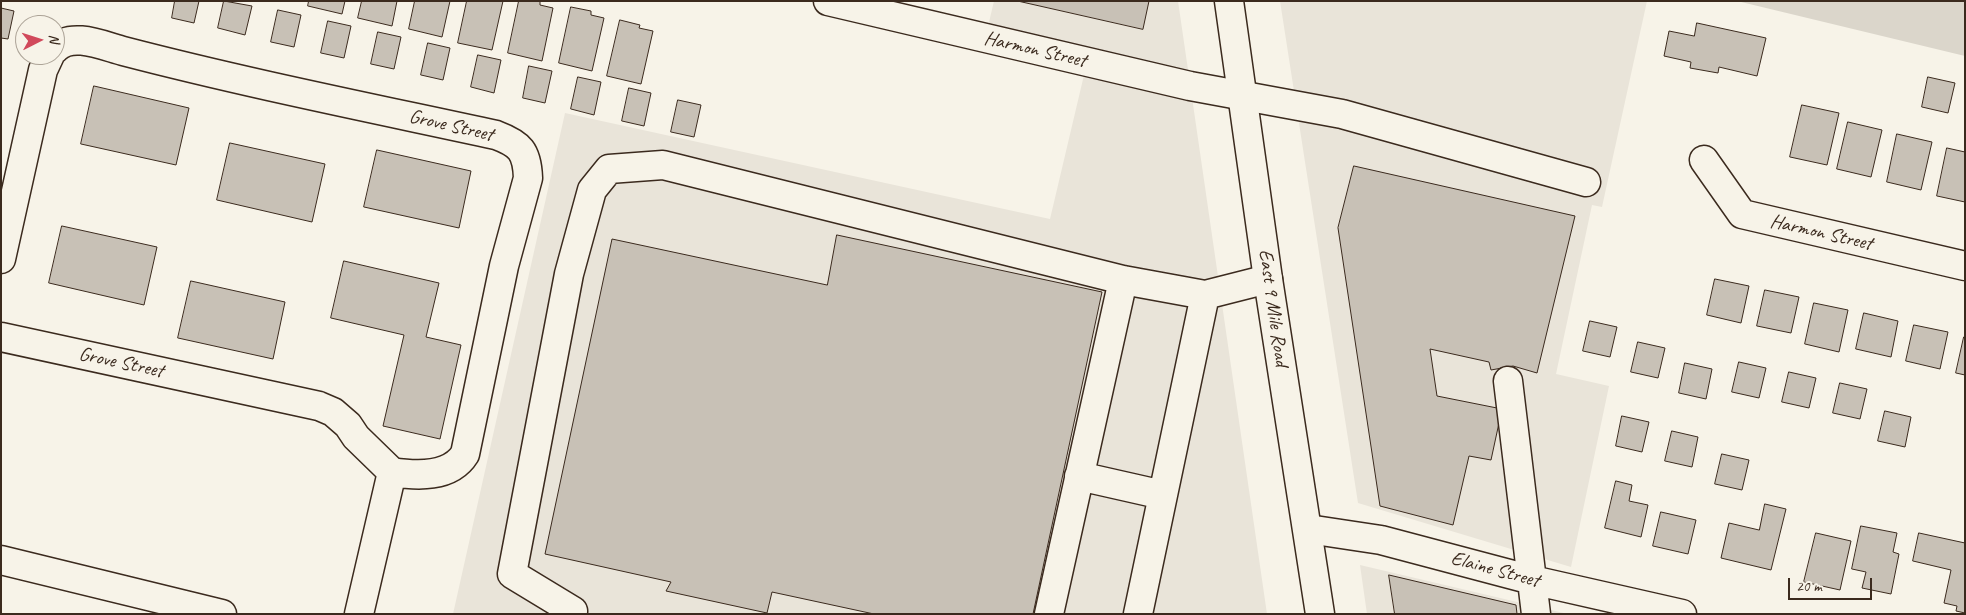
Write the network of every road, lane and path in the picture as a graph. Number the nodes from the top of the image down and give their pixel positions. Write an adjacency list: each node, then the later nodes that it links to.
1 (828, 1): 5 (street, Harmon Street)
2 (1229, 1): 5 (street, East 9 Mile Road)
3 (65, 43): 15 (street, Grove Street)
4 (45, 65): 8 (street)
5 (1243, 96): 7 (street, Harmon Street); 11 (street, East 9 Mile Road)
6 (1704, 160): 9 (street, Harmon Street)
7 (1586, 182)
8 (1, 259)
9 (1965, 266)
10 (1123, 280): 12 (street); 16 (street); 21 (street)
11 (1268, 280): 12 (street); 18 (street, East 9 Mile Road)
12 (1205, 295): 17 (street)
13 (1, 337): 15 (street, Grove Street)
14 (1508, 381): 20 (street)
15 (392, 472): 23 (street)
16 (1079, 476): 17 (street); 24 (street)
17 (1163, 495): 25 (street)
18 (1308, 529): 20 (street, Elaine Street); 26 (street, East 9 Mile Road)
19 (1, 560): 22 (street)
20 (1532, 580): 27 (street); 28 (street, Elaine Street)
21 (577, 613)
22 (222, 614)
23 (359, 614)
24 (1049, 614)
25 (1138, 614)
26 (1320, 614)
27 (1536, 614)
28 (1682, 614)

